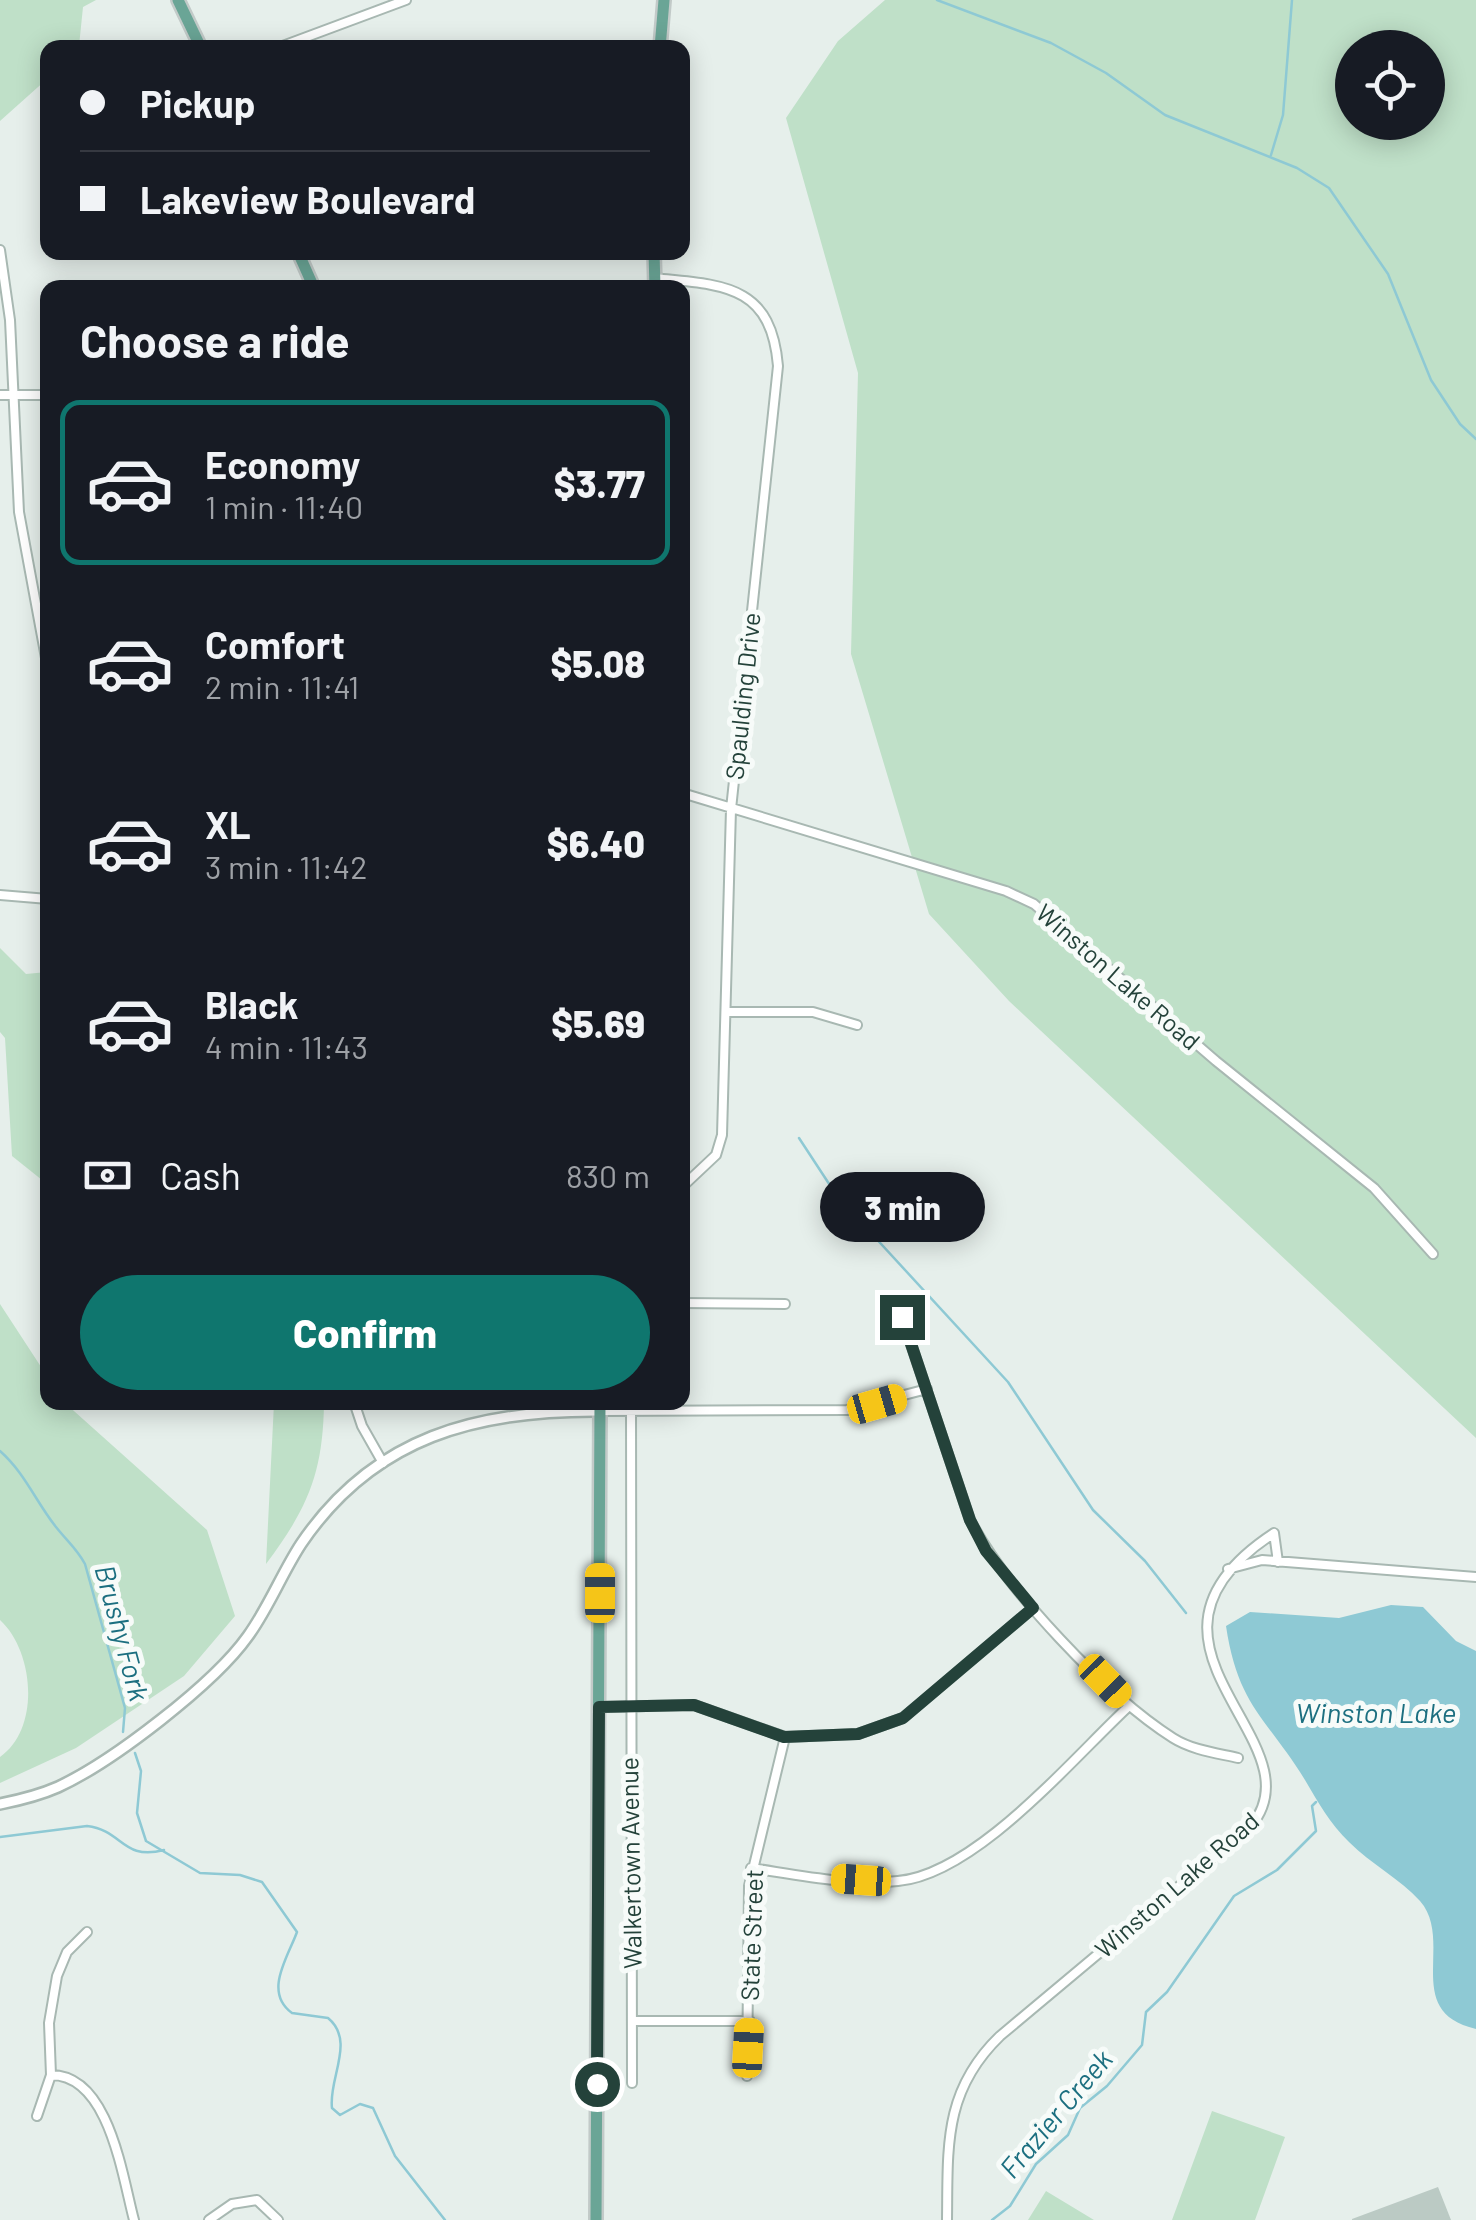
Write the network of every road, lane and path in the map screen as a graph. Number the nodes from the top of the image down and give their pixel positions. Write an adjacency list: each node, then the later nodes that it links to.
1 (178, 0): 6 (main road)
2 (365, 0): 5 (street)
3 (406, 0): 5 (street)
4 (664, 0): 8 (main road)
5 (371, 14): 7 (street)
6 (196, 40)
7 (299, 40)
8 (661, 40)
9 (0, 250): 12 (street)
10 (690, 284): 16 (street, Spaulding Drive)
11 (0, 394): 12 (street)
12 (13, 394): 13 (street); 14 (street)
13 (40, 395)
14 (40, 623)
15 (690, 796): 16 (street, Winston Lake Road)
16 (730, 809): 19 (street, Spaulding Drive); 22 (street, Winston Lake Road)
17 (0, 895): 18 (street)
18 (40, 898)
19 (726, 1012): 20 (street); 21 (street, Spaulding Drive)
20 (856, 1024)
21 (690, 1179)
22 (1433, 1254)
23 (690, 1303): 24 (street)
24 (785, 1304)
25 (902, 1317): 26 (street)
26 (927, 1390): 27 (street); 36 (street)
27 (690, 1408)
28 (357, 1410): 32 (street)
29 (557, 1410): 32 (street)
30 (600, 1410): 38 (main road)
31 (632, 1410): 39 (street, Walkertown Avenue)
32 (383, 1463): 42 (street)
33 (1278, 1562): 34 (street); 34 (street, Winston Lake Road); 35 (street)
34 (1228, 1570): 55 (street, Winston Lake Road)
35 (1476, 1577)
36 (1033, 1608): 37 (street); 40 (street)
37 (1128, 1706): 41 (street); 43 (street)
38 (599, 1707): 39 (street); 54 (main road)
39 (630, 1708): 40 (street); 46 (street, Walkertown Avenue)
40 (784, 1737): 43 (street, State Street)
41 (1238, 1758)
42 (0, 1804)
43 (751, 1868): 45 (street, State Street)
44 (87, 1932): 47 (street)
45 (750, 2021): 46 (street); 48 (street, State Street)
46 (632, 2022): 49 (street, Walkertown Avenue)
47 (51, 2076): 50 (street); 51 (street)
48 (747, 2076)
49 (632, 2083)
50 (37, 2116)
51 (134, 2220)
52 (209, 2220): 53 (street)
53 (278, 2220)
54 (596, 2220)
55 (947, 2220)

